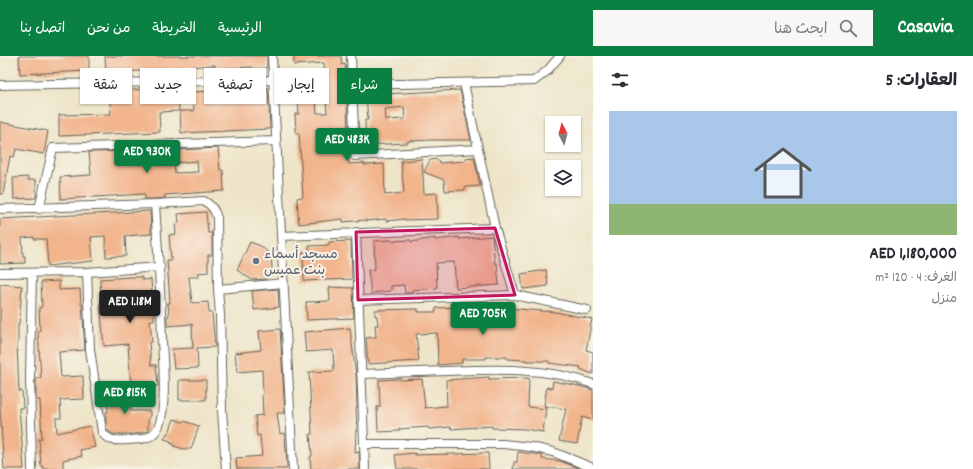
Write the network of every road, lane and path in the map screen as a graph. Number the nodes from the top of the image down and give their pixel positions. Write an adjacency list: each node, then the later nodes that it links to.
1 (272, 56): 5 (street)
2 (351, 56): 4 (street)
3 (560, 56): 6 (street)
4 (352, 68)
5 (273, 80): 8 (street); 10 (street)
6 (464, 83): 7 (street); 11 (street)
7 (392, 84)
8 (0, 85)
9 (354, 104): 11 (street)
10 (276, 141): 14 (street); 17 (street)
11 (478, 149): 15 (street)
12 (155, 204): 14 (street); 18 (street); 23 (street)
13 (0, 209): 14 (street)
14 (39, 209)
15 (495, 228): 16 (street); 24 (street)
16 (356, 232): 17 (street); 25 (street)
17 (281, 236): 22 (street)
18 (160, 267): 19 (street); 19 (street)
19 (87, 272): 21 (street)
20 (0, 273): 21 (street)
21 (32, 273): 31 (street)
22 (284, 283): 23 (street); 33 (street)
23 (218, 289): 32 (street)
24 (515, 295): 25 (street); 26 (street)
25 (358, 300): 27 (street)
26 (587, 310)
27 (361, 374): 28 (street); 29 (street)
28 (593, 384)
29 (364, 444): 30 (street); 34 (street)
30 (593, 468)
31 (32, 469)
32 (226, 469)
33 (293, 469)
34 (365, 469)

